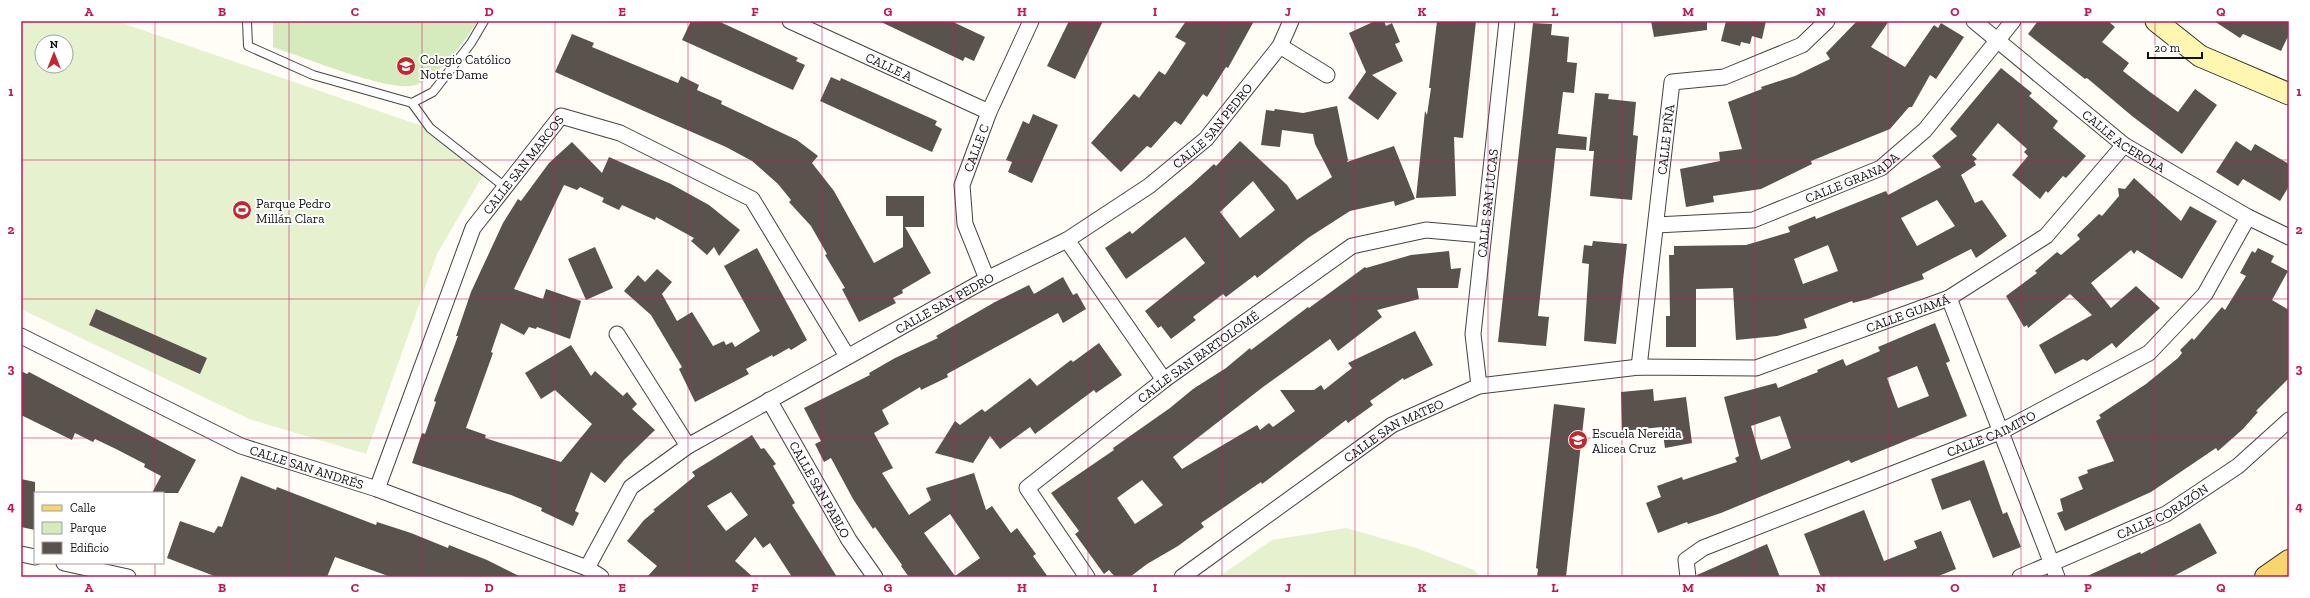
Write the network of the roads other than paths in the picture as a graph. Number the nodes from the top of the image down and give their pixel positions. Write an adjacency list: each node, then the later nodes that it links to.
1 (247, 21): 15 (lane)
2 (484, 21): 15 (lane)
3 (790, 21): 16 (street, CALLE A)
4 (1031, 21): 16 (street, CALLE C)
5 (1291, 21): 12 (street, CALLE SAN PEDRO)
6 (1507, 21): 21 (street, CALLE SAN LUCAS)
7 (1827, 21): 20 (street, CALLE PIÑA)
8 (1974, 21): 11 (street, CALLE ACEROLA)
9 (2013, 21): 11 (street, CALLE GRANADA)
10 (2156, 21): 14 (street)
11 (1998, 40): 17 (street, CALLE ACEROLA); 20 (street, CALLE GRANADA)
12 (1280, 46): 13 (street); 23 (street, CALLE SAN PEDRO)
13 (1327, 75)
14 (2289, 94)
15 (412, 103): 18 (lane)
16 (989, 112): 24 (street, CALLE C)
17 (2124, 145): 19 (street, CALLE ACEROLA); 25 (street, CALLE GUAMÁ)
18 (505, 187): 28 (street, CALLE SAN MARCOS); 36 (street, CALLE SAN MARCOS)
19 (2248, 217): 22 (street, CALLE ACEROLA); 34 (street, CALLE CAIMITO)
20 (1656, 225): 29 (street, CALLE PIÑA)
21 (1483, 235): 30 (street, CALLE SAN BARTOLOMÉ); 31 (street, CALLE SAN LUCAS)
22 (2289, 237)
23 (1067, 240): 24 (street, CALLE SAN PEDRO); 30 (street)
24 (988, 279): 28 (street, CALLE SAN PEDRO)
25 (1949, 298): 29 (street, CALLE GUAMÁ); 34 (street)
26 (617, 334): 35 (street)
27 (21, 336): 36 (street, CALLE SAN ANDRÉS)
28 (847, 356): 32 (street, CALLE SAN PEDRO)
29 (1639, 367): 31 (street, CALLE SAN MATEO)
30 (1164, 380): 46 (street, CALLE SAN BARTOLOMÉ)
31 (1479, 386): 47 (street, CALLE SAN MATEO)
32 (769, 400): 35 (street, CALLE SAN PEDRO); 45 (street, CALLE SAN PABLO)
33 (2289, 420): 42 (street, CALLE CORAZÓN)
34 (2002, 431): 42 (street); 48 (street, CALLE CAIMITO)
35 (688, 446): 41 (street, CALLE SAN PEDRO)
36 (377, 489): 41 (street, CALLE SAN ANDRÉS)
37 (21, 554): 38 (street)
38 (34, 557)
39 (2289, 561): 50 (main road)
40 (69, 564): 43 (street)
41 (587, 568): 44 (street, CALLE SAN ANDRÉS)
42 (2054, 571): 49 (street, CALLE CORAZÓN)
43 (128, 577)
44 (601, 577)
45 (875, 577)
46 (1087, 577)
47 (1182, 577)
48 (1688, 577)
49 (2020, 577)
50 (2266, 577)

